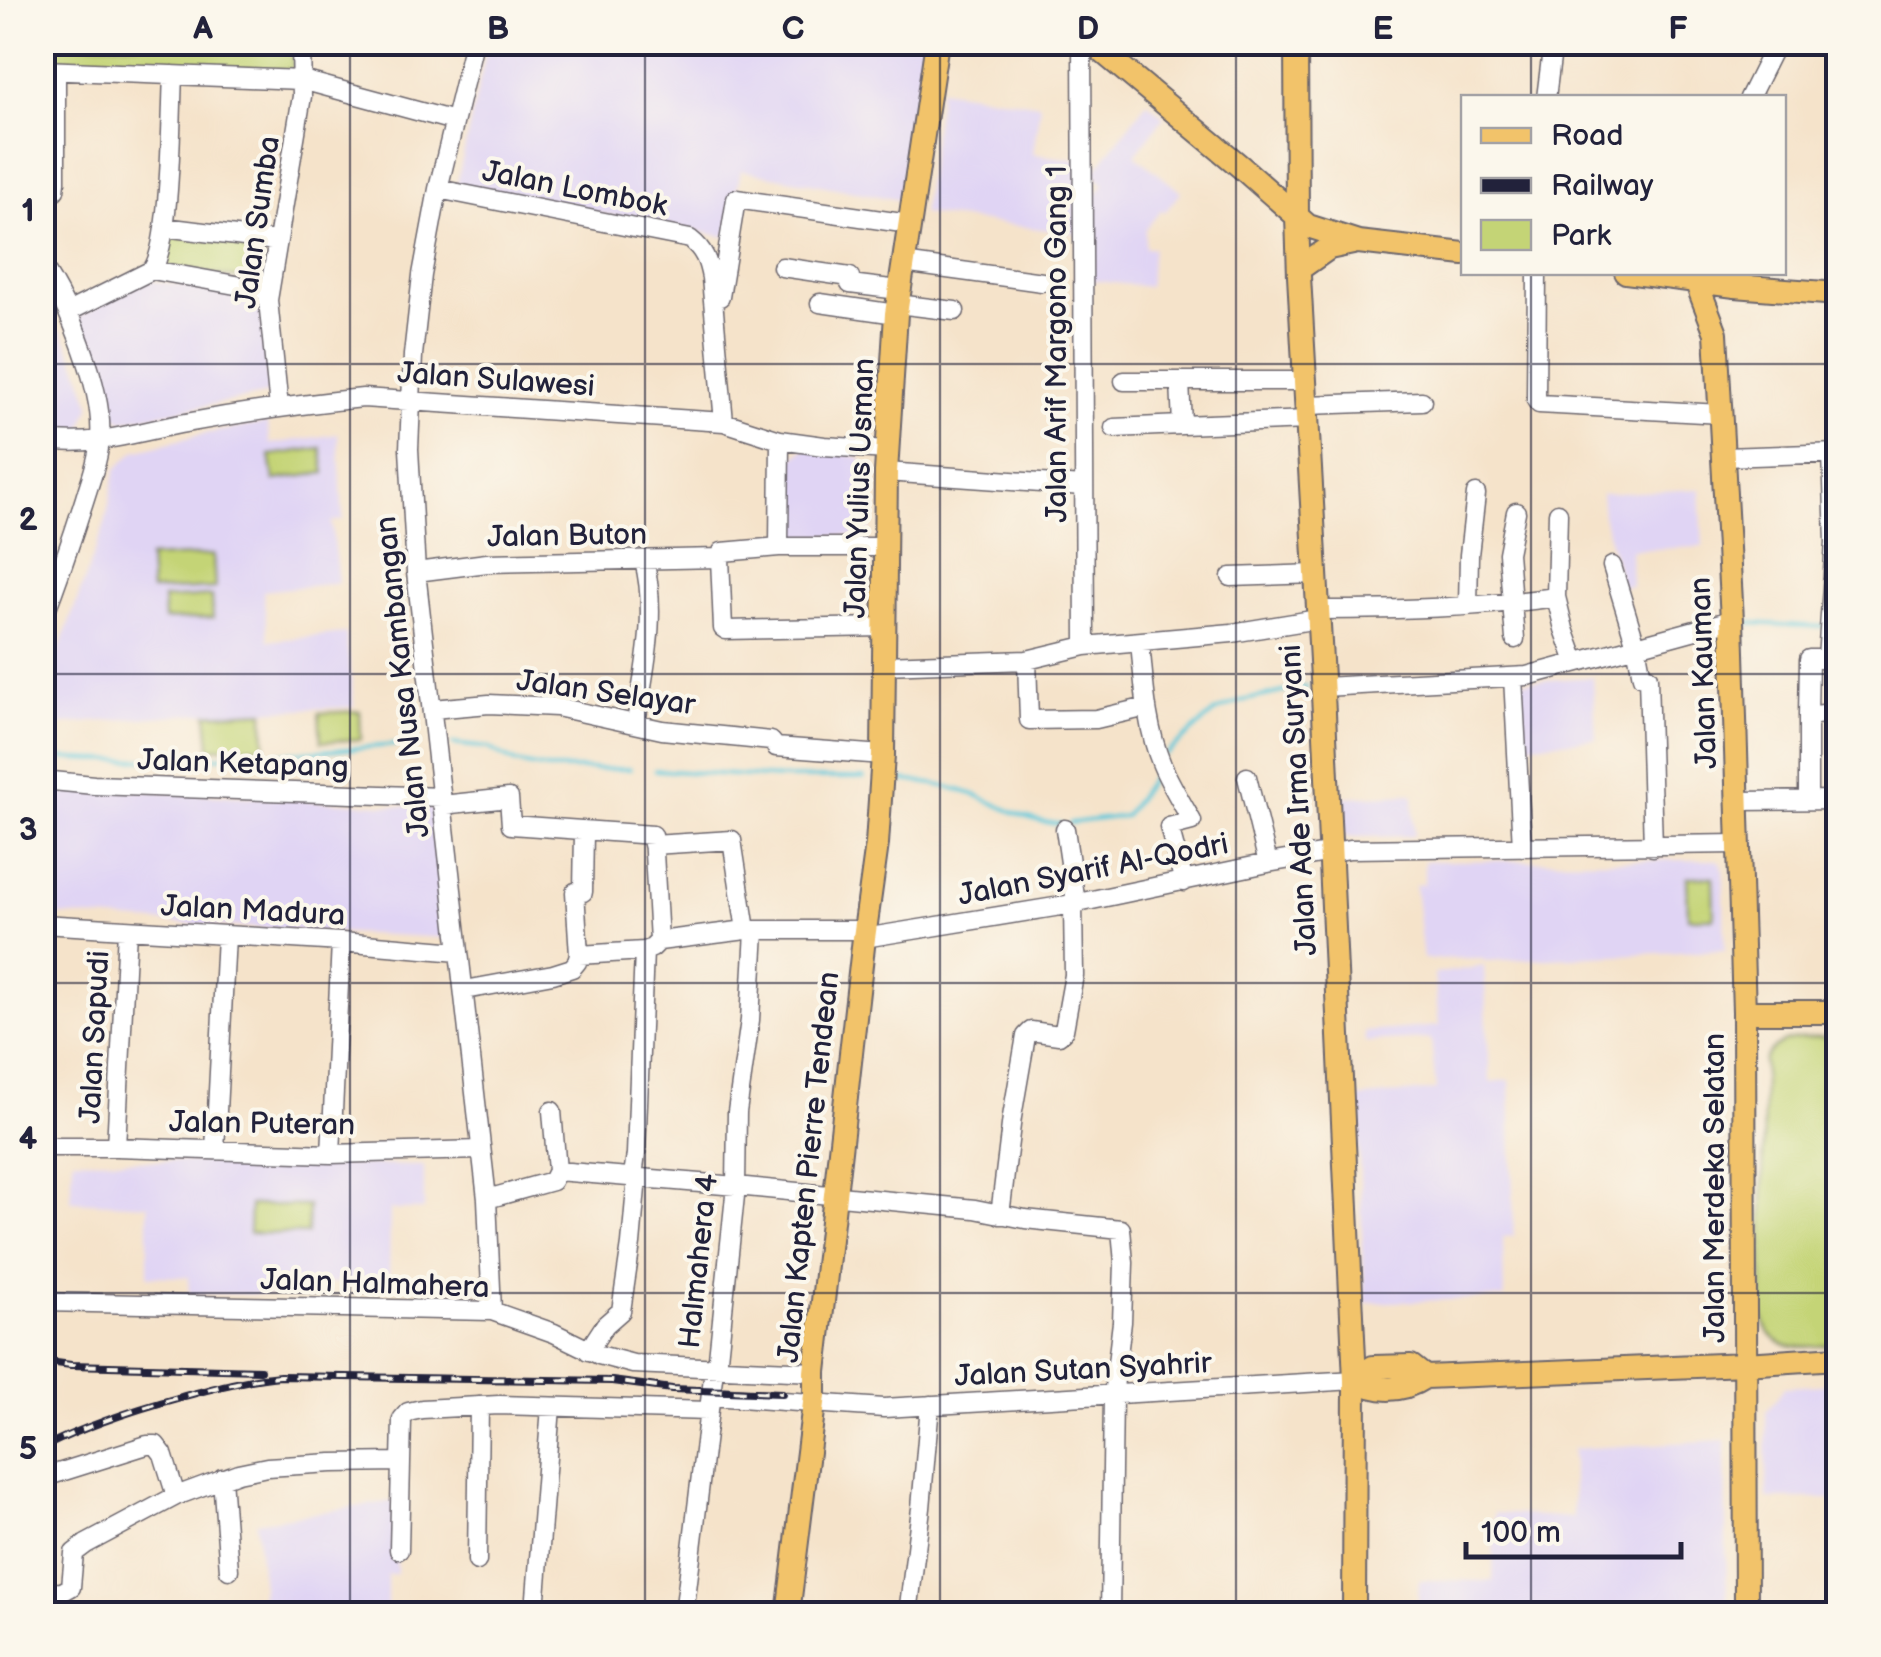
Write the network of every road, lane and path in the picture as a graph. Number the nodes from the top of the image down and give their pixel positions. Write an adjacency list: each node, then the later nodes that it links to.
1 (300, 42): 11 (street, Jalan Sumba)
2 (474, 42): 14 (street, Jalan Nusa Kambangan)
3 (937, 42): 18 (main road, Jalan Yulius Usman)
4 (1082, 42): 57 (street, Jalan Arif Margono Gang 1)
5 (1553, 42): 12 (street)
6 (1776, 42): 13 (street)
7 (1293, 43): 17 (main road, Jalan Ade Irma Suryani)
8 (1106, 48): 17 (main road)
9 (50, 71): 10 (street); 16 (street)
10 (173, 75): 11 (street); 19 (street)
11 (302, 80): 14 (street); 20 (street, Jalan Sumba)
12 (1546, 95)
13 (1750, 95)
14 (454, 121): 15 (street, Jalan Nusa Kambangan)
15 (438, 190): 23 (street, Jalan Lombok); 43 (street, Jalan Nusa Kambangan)
16 (42, 202)
17 (1296, 217): 21 (main road); 27 (main road, Jalan Ade Irma Suryani)
18 (909, 224): 23 (street); 24 (main road, Jalan Yulius Usman)
19 (164, 226): 20 (street); 28 (street)
20 (276, 241): 34 (street, Jalan Sumba)
21 (1358, 242): 22 (main road); 27 (main road)
22 (1461, 254)
23 (716, 261): 48 (street)
24 (903, 262): 32 (street); 36 (main road, Jalan Yulius Usman)
25 (42, 266): 39 (street)
26 (782, 267): 36 (street)
27 (1299, 269): 45 (main road, Jalan Ade Irma Suryani)
28 (152, 270): 34 (street); 39 (street)
29 (1536, 275): 47 (street)
30 (1669, 275): 31 (main road)
31 (1697, 277): 33 (main road); 40 (main road, Jalan Kauman)
32 (1042, 282)
33 (1735, 286): 35 (main road); 40 (main road, Jalan Kauman)
34 (269, 291): 46 (street, Jalan Sumba)
35 (1838, 294)
36 (897, 302): 37 (street); 38 (street); 56 (main road, Jalan Yulius Usman)
37 (820, 303)
38 (955, 311)
39 (68, 312): 52 (street)
40 (1716, 333): 47 (main road, Jalan Kauman)
41 (1124, 380): 42 (street)
42 (1180, 381): 45 (street); 49 (street)
43 (410, 400): 46 (street, Jalan Sulawesi); 48 (street, Jalan Sulawesi); 67 (street, Jalan Nusa Kambangan)
44 (1422, 401): 45 (street)
45 (1307, 402): 49 (street); 68 (main road, Jalan Ade Irma Suryani)
46 (280, 408): 52 (street, Jalan Sulawesi)
47 (1721, 414): 55 (main road, Jalan Kauman)
48 (724, 422): 53 (street, Jalan Sulawesi)
49 (1182, 424): 50 (street)
50 (1114, 428)
51 (42, 439): 52 (street, Jalan Sulawesi)
52 (100, 440): 75 (street)
53 (780, 440): 56 (street, Jalan Sulawesi); 63 (street)
54 (1835, 453): 55 (street); 61 (street)
55 (1722, 457): 74 (main road, Jalan Kauman)
56 (887, 461): 57 (street, Jalan Sulawesi); 62 (main road, Jalan Yulius Usman)
57 (1083, 486): 80 (street, Jalan Arif Margono Gang 1)
58 (1476, 494): 72 (street)
59 (1516, 512): 71 (street)
60 (1558, 514): 70 (street)
61 (1837, 541): 89 (street)
62 (884, 546): 63 (street, Jalan Buton); 76 (main road, Jalan Yulius Usman)
63 (779, 547): 64 (street, Jalan Buton)
64 (720, 558): 65 (street, Jalan Buton); 76 (street)
65 (644, 561): 67 (street, Jalan Buton); 90 (street)
66 (1612, 566): 79 (street)
67 (416, 572): 87 (street, Jalan Nusa Kambangan)
68 (1316, 574): 69 (street); 73 (main road, Jalan Ade Irma Suryani)
69 (1230, 577)
70 (1556, 597): 71 (street); 82 (street)
71 (1512, 603): 72 (street); 77 (street)
72 (1468, 606): 73 (street)
73 (1318, 615): 78 (street); 85 (main road, Jalan Ade Irma Suryani)
74 (1732, 620): 79 (street); 98 (main road, Jalan Kauman)
75 (42, 621)
76 (884, 627): 83 (main road, Jalan Yulius Usman)
77 (1515, 639)
78 (1140, 642): 80 (street); 86 (street)
79 (1636, 645): 82 (street); 103 (street)
80 (1084, 646): 81 (street)
81 (1028, 660): 83 (street); 86 (street)
82 (1576, 662): 84 (street)
83 (884, 665): 91 (main road, Jalan Yulius Usman)
84 (1513, 677): 85 (street); 104 (street)
85 (1322, 688): 105 (main road, Jalan Ade Irma Suryani)
86 (1147, 707): 107 (street)
87 (432, 709): 90 (street, Jalan Selayar); 97 (street, Jalan Nusa Kambangan)
88 (1838, 712): 89 (street)
89 (1808, 716): 95 (street)
90 (636, 723): 91 (street, Jalan Selayar)
91 (883, 756): 112 (main road, Jalan Yulius Usman)
92 (1247, 776): 106 (street)
93 (42, 780): 97 (street, Jalan Ketapang)
94 (1838, 790): 96 (street)
95 (1808, 800): 96 (street); 98 (street)
96 (1838, 800)
97 (442, 801): 100 (street, Jalan Ketapang); 116 (street, Jalan Nusa Kambangan)
98 (1738, 801): 102 (main road, Jalan Kauman)
99 (1065, 829): 108 (street)
100 (584, 832): 101 (street); 117 (street)
101 (652, 844): 111 (street, Halmahera 4); 115 (street)
102 (1740, 844): 103 (street, Jalan Syarif Al-Qodri); 119 (main road, Jalan Kauman)
103 (1653, 846): 104 (street, Jalan Syarif Al-Qodri)
104 (1522, 847): 105 (street, Jalan Syarif Al-Qodri)
105 (1331, 851): 106 (street, Jalan Syarif Al-Qodri); 140 (main road, Jalan Ade Irma Suryani)
106 (1268, 863): 107 (street, Jalan Syarif Al-Qodri)
107 (1184, 882): 108 (street, Jalan Syarif Al-Qodri)
108 (1074, 904): 112 (street, Jalan Syarif Al-Qodri); 132 (street)
109 (42, 924): 110 (street, Jalan Madura)
110 (127, 930): 113 (street, Jalan Madura); 122 (street, Jalan Sapudi)
111 (751, 931): 112 (street, Jalan Syarif Al-Qodri); 115 (street, Jalan Syarif Al-Qodri); 129 (street, Halmahera 4)
112 (865, 934): 130 (main road, Jalan Kapten Pierre Tendean)
113 (226, 936): 114 (street, Jalan Madura); 124 (street)
114 (341, 942): 116 (street, Jalan Madura); 126 (street)
115 (652, 946): 117 (street, Jalan Syarif Al-Qodri); 128 (street)
116 (460, 952): 118 (street, Jalan Nusa Kambangan)
117 (578, 955): 118 (street)
118 (464, 990): 125 (street, Jalan Nusa Kambangan)
119 (1744, 1012): 120 (main road); 137 (main road, Jalan Merdeka Selatan)
120 (1838, 1012)
121 (552, 1111): 127 (street)
122 (116, 1146): 123 (street, Jalan Puteran); 124 (street, Jalan Puteran)
123 (42, 1147)
124 (215, 1150): 126 (street, Jalan Puteran)
125 (481, 1150): 126 (street, Jalan Puteran); 131 (street, Jalan Nusa Kambangan)
126 (331, 1154)
127 (557, 1171): 128 (street); 131 (street)
128 (635, 1176): 129 (street); 135 (street)
129 (736, 1186): 130 (street); 138 (street, Halmahera 4)
130 (836, 1195): 132 (street); 139 (main road, Jalan Kapten Pierre Tendean)
131 (487, 1198): 134 (street, Jalan Nusa Kambangan)
132 (1000, 1215): 141 (street)
133 (42, 1302): 134 (street, Jalan Halmahera)
134 (492, 1310): 135 (street, Jalan Halmahera)
135 (588, 1352): 138 (street, Jalan Halmahera)
136 (1838, 1358): 137 (main road)
137 (1745, 1364): 140 (main road); 161 (main road, Jalan Merdeka Selatan)
138 (714, 1369): 139 (street, Jalan Halmahera); 142 (street, Halmahera 4)
139 (815, 1372): 143 (main road, Jalan Kapten Pierre Tendean)
140 (1355, 1380): 141 (street, Jalan Sutan Syahrir); 160 (main road, Jalan Ade Irma Suryani)
141 (1113, 1396): 145 (street, Jalan Sutan Syahrir); 159 (street)
142 (710, 1404): 143 (street, Jalan Sutan Syahrir); 146 (street, Jalan Sutan Syahrir); 156 (street, Halmahera 4)
143 (814, 1404): 145 (street, Jalan Sutan Syahrir); 157 (main road, Jalan Kapten Pierre Tendean)
144 (479, 1406): 146 (street, Jalan Sutan Syahrir); 147 (street, Jalan Sutan Syahrir); 152 (street)
145 (930, 1406): 158 (street)
146 (551, 1407): 155 (street)
147 (400, 1462): 149 (street); 151 (street)
148 (42, 1478): 150 (street)
149 (222, 1478): 150 (street); 153 (street)
150 (176, 1496): 154 (street)
151 (400, 1550)
152 (477, 1560)
153 (230, 1570)
154 (42, 1593)
155 (536, 1597)
156 (684, 1614)
157 (788, 1614)
158 (908, 1614)
159 (1110, 1614)
160 (1354, 1614)
161 (1746, 1614)

